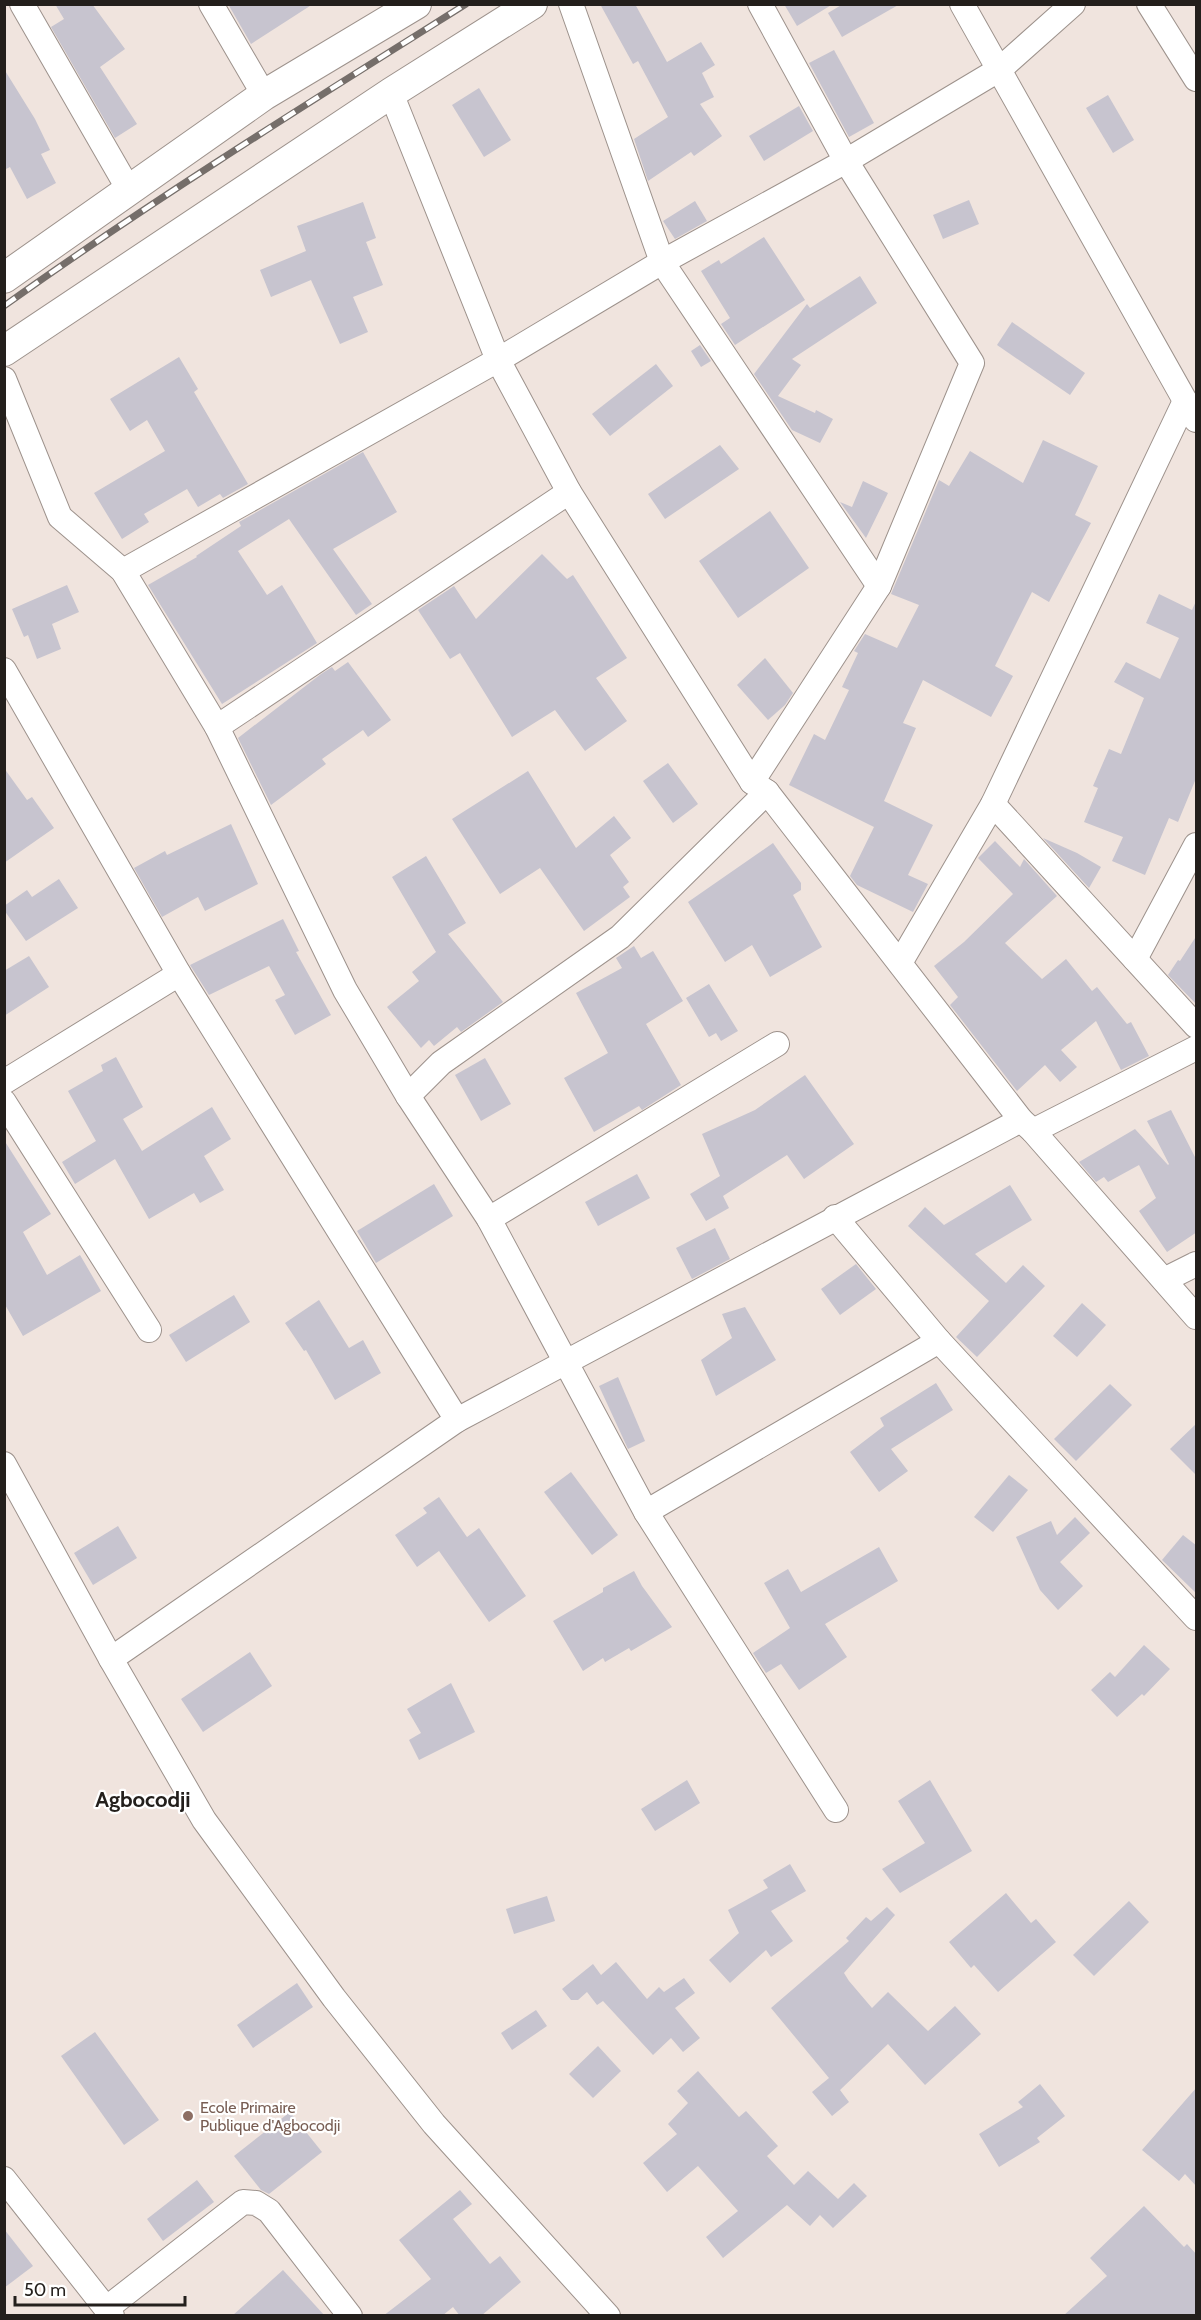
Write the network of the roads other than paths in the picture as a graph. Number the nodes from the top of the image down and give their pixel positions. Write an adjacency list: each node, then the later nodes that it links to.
1 (22, 4): 15 (street)
2 (211, 4): 13 (street)
3 (416, 4): 13 (main road)
4 (532, 4): 12 (main road)
5 (571, 4): 16 (street)
6 (760, 4): 14 (street)
7 (962, 4): 10 (street)
8 (1073, 4): 10 (street)
9 (1149, 4): 11 (street)
10 (1000, 69): 14 (street); 21 (street)
11 (1197, 79)
12 (391, 93): 18 (main road); 19 (street)
13 (264, 95): 15 (main road)
14 (846, 161): 16 (street); 24 (street)
15 (129, 190): 17 (main road)
16 (662, 262): 19 (street); 24 (street)
17 (4, 278)
18 (4, 351)
19 (498, 360): 22 (street); 23 (street)
20 (4, 379): 23 (street)
21 (1191, 411): 28 (street)
22 (569, 492): 26 (street); 27 (street)
23 (123, 571): 26 (street)
24 (879, 586): 27 (street)
25 (4, 670): 32 (street)
26 (217, 727): 37 (street)
27 (760, 787): 31 (street); 37 (street)
28 (993, 804): 30 (street); 31 (street)
29 (1197, 845): 30 (street)
30 (1135, 959): 33 (street)
31 (900, 963): 39 (street)
32 (179, 974): 36 (street); 48 (street)
33 (1197, 1026)
34 (777, 1044): 41 (street)
35 (1197, 1048): 39 (street)
36 (4, 1082)
37 (408, 1096): 41 (street)
38 (4, 1102): 45 (street)
39 (1027, 1125): 40 (street); 43 (street)
40 (835, 1218): 46 (street); 47 (street)
41 (489, 1219): 47 (street)
42 (1197, 1264): 43 (street)
43 (1164, 1280): 44 (street)
44 (1197, 1317)
45 (148, 1330)
46 (939, 1341): 50 (street); 51 (street)
47 (566, 1362): 48 (street); 50 (street)
48 (457, 1420): 52 (street)
49 (4, 1464): 52 (street)
50 (646, 1512): 53 (street)
51 (1197, 1618)
52 (111, 1659): 57 (street)
53 (836, 1810)
54 (4, 2180): 55 (street)
55 (109, 2312): 56 (street)
56 (350, 2316)
57 (608, 2316)

